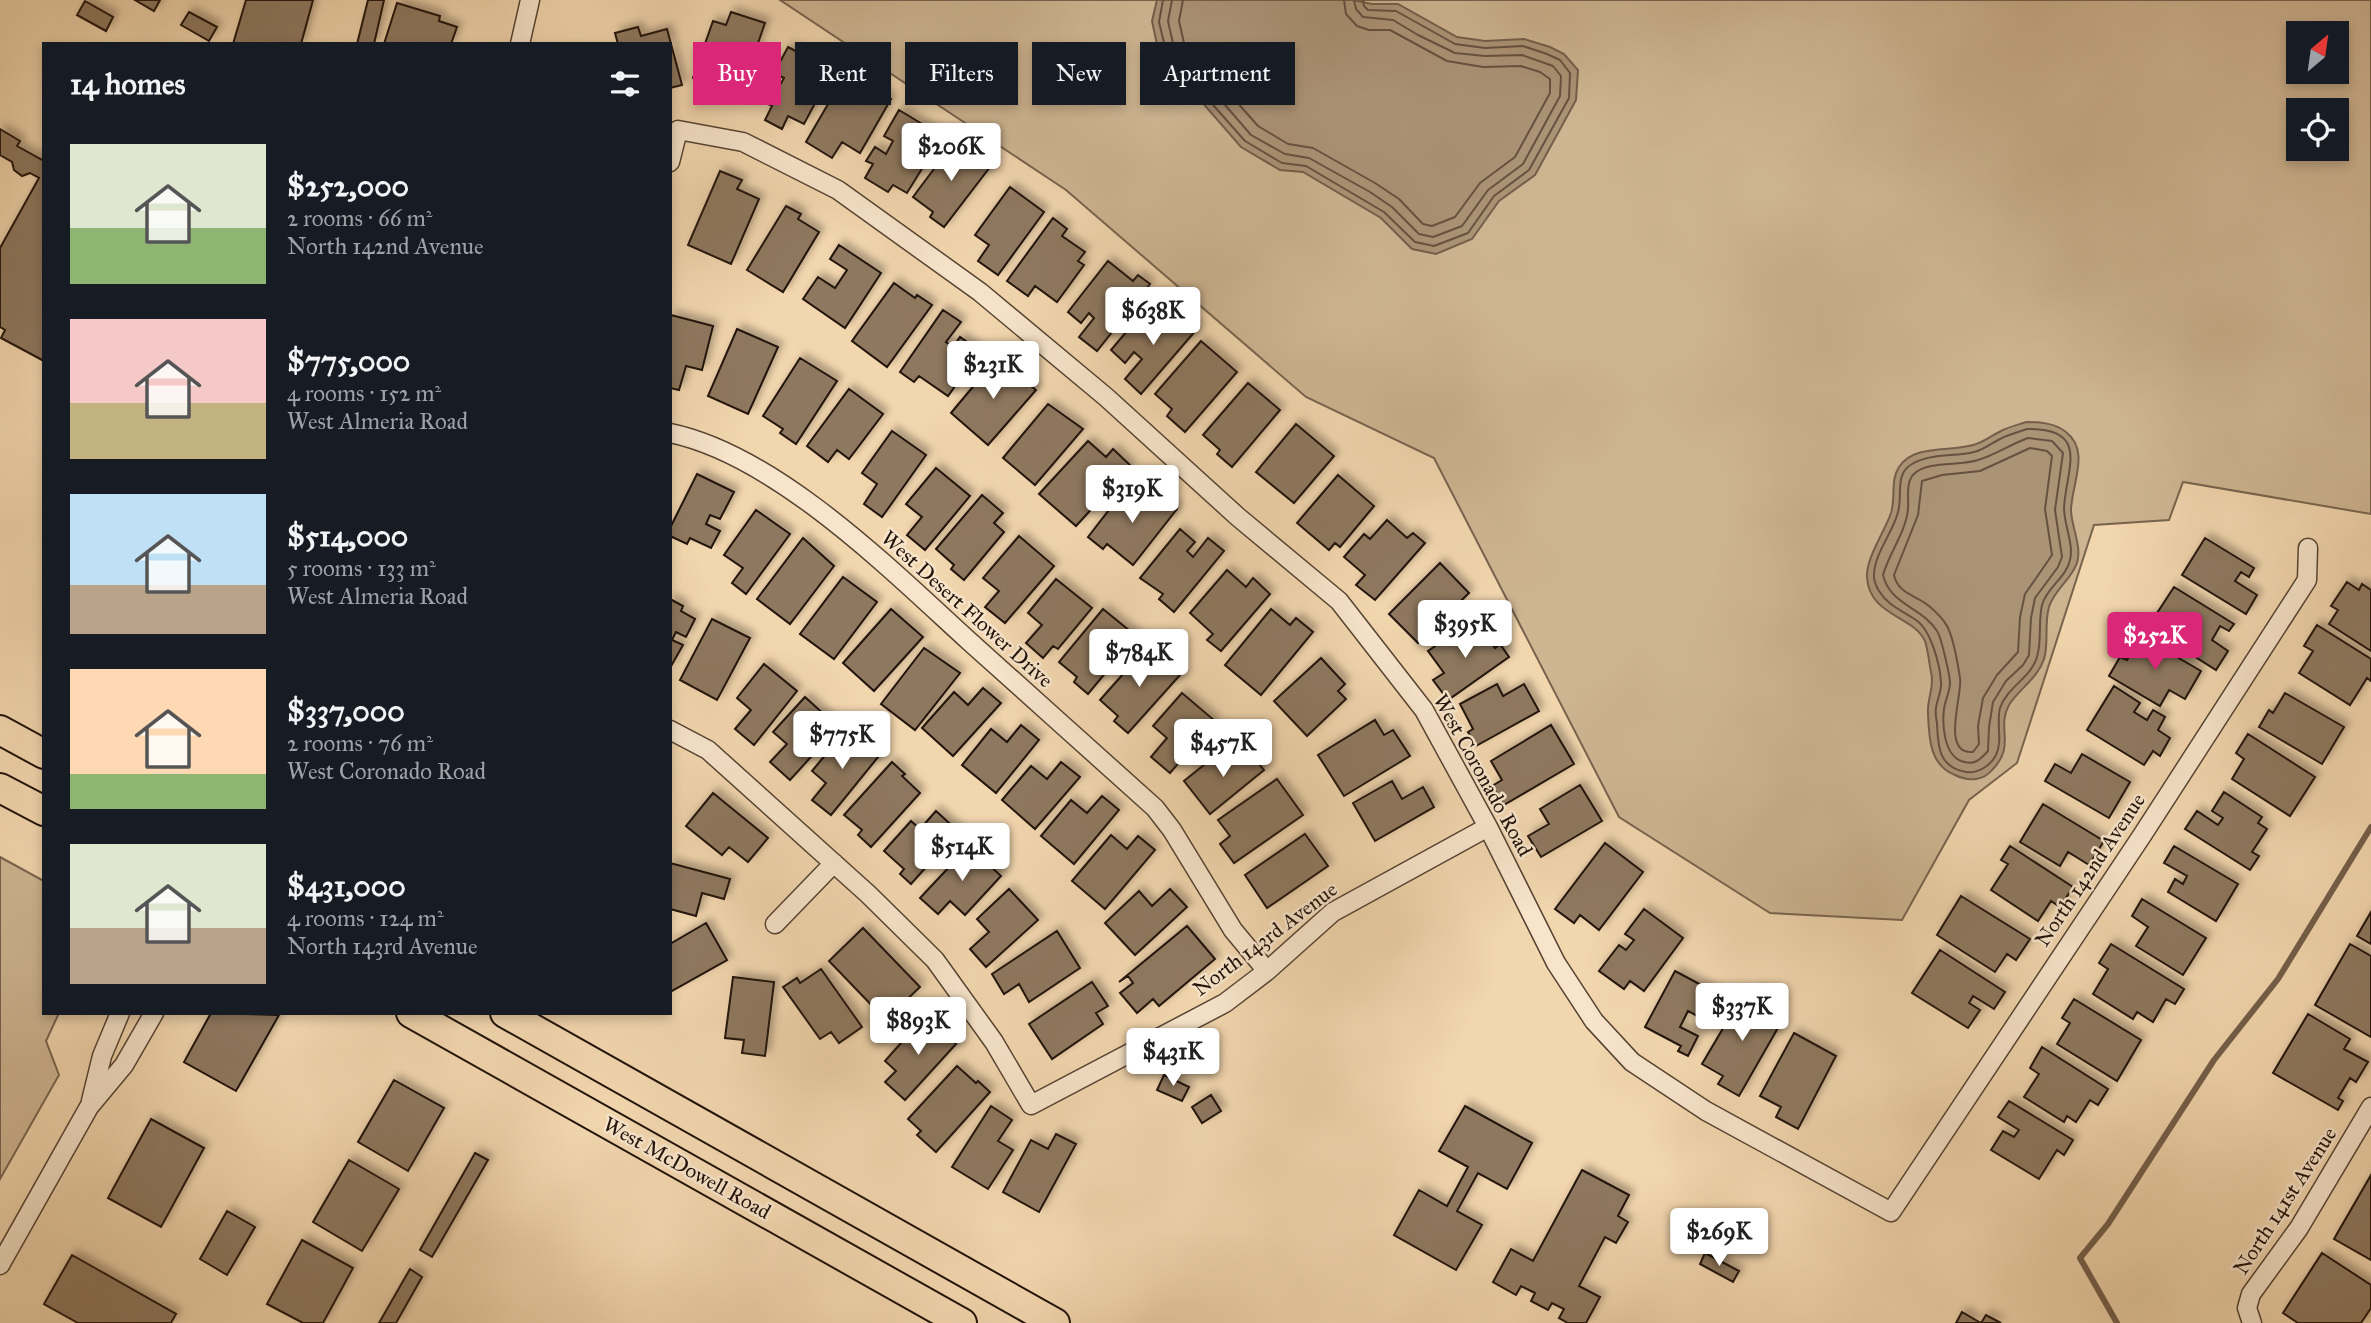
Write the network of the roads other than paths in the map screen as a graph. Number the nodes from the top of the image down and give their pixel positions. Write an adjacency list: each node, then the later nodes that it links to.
1 (530, 0): 2 (street)
2 (520, 42)
3 (672, 154): 11 (street, West Coronado Road)
4 (672, 433): 14 (street, West Desert Flower Drive)
5 (2308, 548): 22 (street, North 142nd Avenue)
6 (0, 730): 8 (main road)
7 (672, 731): 12 (street)
8 (42, 753)
9 (0, 788): 10 (main road)
10 (42, 810)
11 (1488, 827): 14 (street, North 143rd Avenue); 22 (street, West Coronado Road)
12 (834, 863): 13 (street); 14 (street, North 143rd Avenue)
13 (775, 924)
14 (1266, 971)
15 (119, 1015): 19 (street)
16 (153, 1015): 19 (street)
17 (415, 1015): 24 (main road, West McDowell Road)
18 (509, 1015): 25 (main road)
19 (89, 1107): 23 (street)
20 (2371, 1107): 21 (street, North 141st Avenue)
21 (2364, 1137): 26 (street, North 141st Avenue)
22 (1891, 1212)
23 (0, 1265)
24 (962, 1323)
25 (1055, 1323)
26 (2252, 1323)

